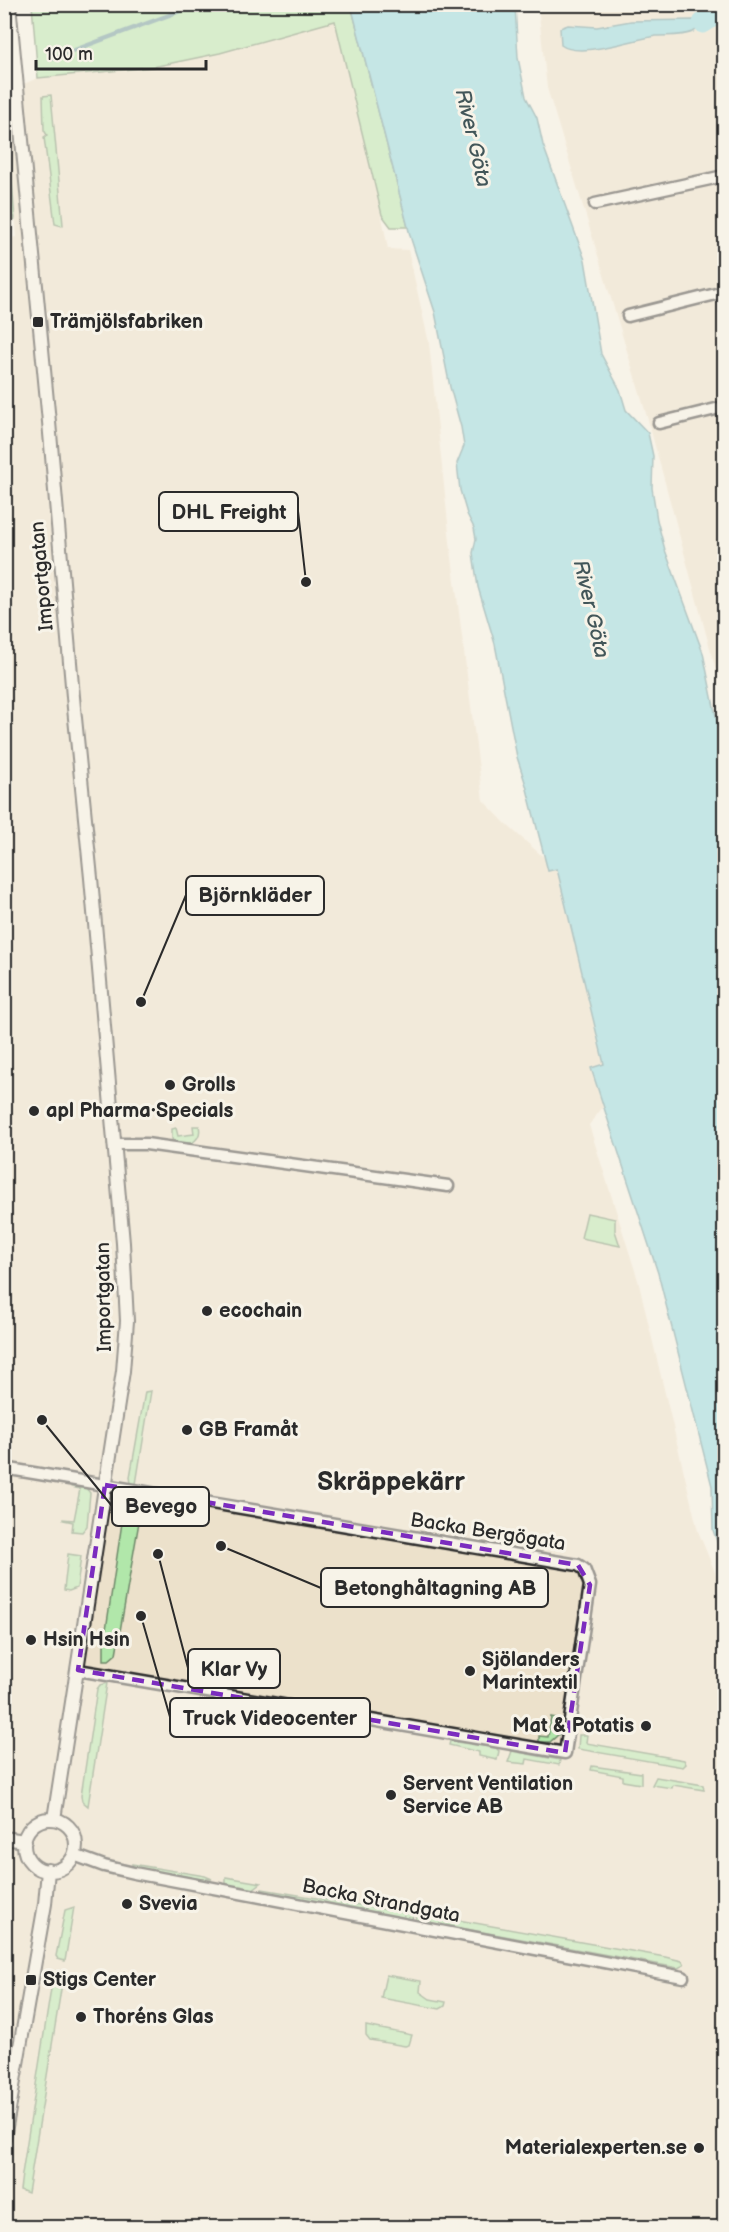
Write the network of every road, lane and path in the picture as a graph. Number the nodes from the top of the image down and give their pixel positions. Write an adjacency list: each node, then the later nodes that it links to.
1 (9, 4): 8 (street, Importgatan)
2 (724, 176): 3 (street)
3 (595, 204)
4 (724, 292): 5 (street)
5 (628, 316)
6 (724, 407): 7 (street)
7 (659, 423)
8 (114, 1144): 9 (street); 11 (street, Importgatan)
9 (448, 1186)
10 (4, 1468): 11 (street)
11 (105, 1485): 12 (street, Importgatan); 12 (street, Backa Bergögata)
12 (78, 1670): 13 (street, Importgatan)
13 (54, 1819): 15 (street); 16 (street)
14 (4, 1838): 15 (street)
15 (25, 1841): 17 (street)
16 (74, 1855): 17 (street); 18 (street, Backa Strandgata)
17 (48, 1870): 19 (street)
18 (683, 1977)
19 (4, 2138)

